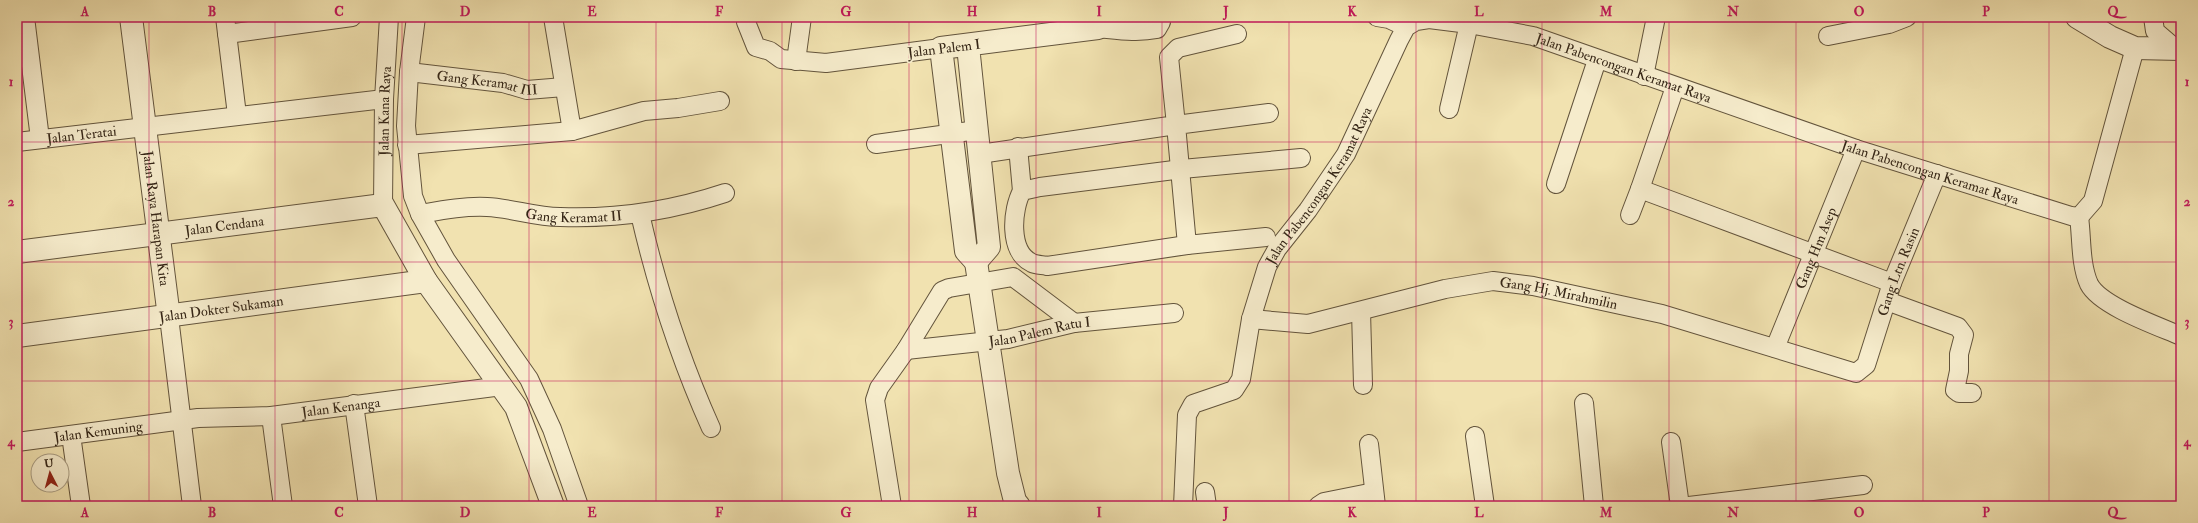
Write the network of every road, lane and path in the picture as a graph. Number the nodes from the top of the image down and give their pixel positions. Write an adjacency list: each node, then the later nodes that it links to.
1 (25, 17): 28 (street)
2 (131, 17): 39 (street, Jalan Raya Harapan Kita)
3 (352, 17): 15 (street)
4 (389, 17): 33 (street, Jalan Kana Raya)
5 (416, 17): 29 (street)
6 (553, 17): 31 (street)
7 (802, 17): 26 (street)
8 (1160, 17): 16 (street, Jalan Palem I)
9 (1376, 17): 19 (street)
10 (1656, 17): 30 (street)
11 (1907, 17): 21 (street)
12 (2077, 17): 24 (street)
13 (2153, 17): 25 (street)
14 (746, 19): 26 (street, Jalan Palem I)
15 (311, 20): 18 (street)
16 (1106, 23): 22 (street, Jalan Palem I)
17 (1469, 24): 19 (street, Jalan Pabencongan Keramat Raya); 27 (street, Jalan Pabencongan Keramat Raya); 35 (street)
18 (226, 25): 37 (street)
19 (1406, 27): 77 (street, Jalan Pabencongan Keramat Raya)
20 (1238, 34): 38 (street)
21 (1828, 36)
22 (968, 46): 23 (street, Jalan Palem I); 40 (street)
23 (941, 48): 26 (street, Jalan Palem I); 42 (street)
24 (2135, 48): 25 (street); 63 (street)
25 (2178, 49)
26 (786, 60)
27 (1597, 60): 30 (street, Jalan Pabencongan Keramat Raya); 53 (street)
28 (24, 61): 43 (street)
29 (409, 72): 31 (street, Gang Keramat III); 46 (street)
30 (1644, 76): 32 (street, Jalan Pabencongan Keramat Raya)
31 (564, 87): 41 (street)
32 (1675, 87): 48 (street, Jalan Pabencongan Keramat Raya); 54 (street)
33 (384, 99): 37 (street, Jalan Teratai); 58 (street, Jalan Kana Raya)
34 (720, 101): 41 (street)
35 (1449, 109)
36 (1269, 113): 38 (street)
37 (237, 115): 39 (street, Jalan Teratai)
38 (1176, 125): 47 (street); 51 (street)
39 (146, 126): 43 (street, Jalan Teratai); 64 (street, Jalan Raya Harapan Kita)
40 (977, 130): 42 (street); 49 (street)
41 (572, 131): 46 (street)
42 (951, 134): 45 (street); 59 (street)
43 (40, 139): 44 (street, Jalan Teratai)
44 (17, 142)
45 (876, 144)
46 (407, 145): 60 (street)
47 (1018, 147): 49 (street); 55 (street)
48 (1856, 149): 52 (street, Jalan Pabencongan Keramat Raya); 68 (street, Gang Hm Asep)
49 (980, 154): 57 (street)
50 (1301, 158): 51 (street)
51 (1182, 169): 55 (street); 66 (street)
52 (1937, 174): 63 (street, Jalan Pabencongan Keramat Raya); 71 (street, Gang Ltn. Rasin)
53 (1556, 184)
54 (1640, 189): 62 (street); 68 (street)
55 (1022, 191): 66 (street)
56 (725, 192): 61 (street, Gang Keramat II)
57 (985, 202): 59 (street); 69 (street)
58 (383, 205): 64 (street, Jalan Cendana); 70 (street)
59 (960, 205): 69 (street)
60 (420, 214): 61 (street, Gang Keramat II); 106 (street)
61 (640, 214): 92 (street)
62 (1630, 215)
63 (2079, 217): 80 (street)
64 (158, 233): 67 (street, Jalan Cendana); 76 (street, Jalan Raya Harapan Kita)
65 (1266, 236): 66 (street)
66 (1187, 245)
67 (17, 252)
68 (1812, 255): 71 (street); 82 (street, Gang Hm Asep)
69 (976, 262): 72 (street)
70 (426, 281): 76 (street, Jalan Dokter Sukaman); 86 (street)
71 (1892, 284): 73 (street, Gang Ltn. Rasin)
72 (979, 285): 78 (street); 81 (street); 83 (street)
73 (1887, 301): 84 (street, Gang Ltn. Rasin); 87 (street)
74 (1361, 311): 77 (street, Gang Hj. Mirahmilin); 82 (street, Gang Hj. Mirahmilin); 85 (street)
75 (1174, 313): 78 (street, Jalan Palem Ratu I)
76 (169, 317): 79 (street, Jalan Dokter Sukaman); 91 (street, Jalan Raya Harapan Kita)
77 (1251, 320): 109 (street, Jalan Pabencongan Keramat Raya)
78 (1074, 323): 81 (street, Jalan Palem Ratu I)
79 (17, 336)
80 (2181, 336)
81 (989, 341): 83 (street, Jalan Palem Ratu I); 108 (street)
82 (1775, 348): 84 (street, Gang Hj. Mirahmilin)
83 (906, 350): 107 (street)
84 (1862, 370)
85 (1363, 385)
86 (502, 386): 89 (street, Jalan Kenanga); 105 (street)
87 (1972, 393)
88 (1584, 403): 112 (street)
89 (354, 404): 90 (street, Jalan Kenanga); 104 (street)
90 (271, 416): 91 (street, Jalan Kenanga); 103 (street)
91 (180, 420): 93 (street, Jalan Kemuning); 102 (street, Jalan Raya Harapan Kita)
92 (711, 428)
93 (71, 435): 95 (street, Jalan Kemuning); 101 (street)
94 (1475, 436): 111 (street)
95 (17, 442)
96 (1671, 442): 113 (street)
97 (1368, 444): 99 (street)
98 (1863, 485): 100 (street)
99 (1375, 499): 110 (street)
100 (1701, 505)
101 (81, 506)
102 (192, 506)
103 (283, 506)
104 (368, 506)
105 (553, 506)
106 (579, 506)
107 (892, 506)
108 (1019, 506)
109 (1183, 506)
110 (1318, 506)
111 (1485, 506)
112 (1594, 506)
113 (1680, 506)

